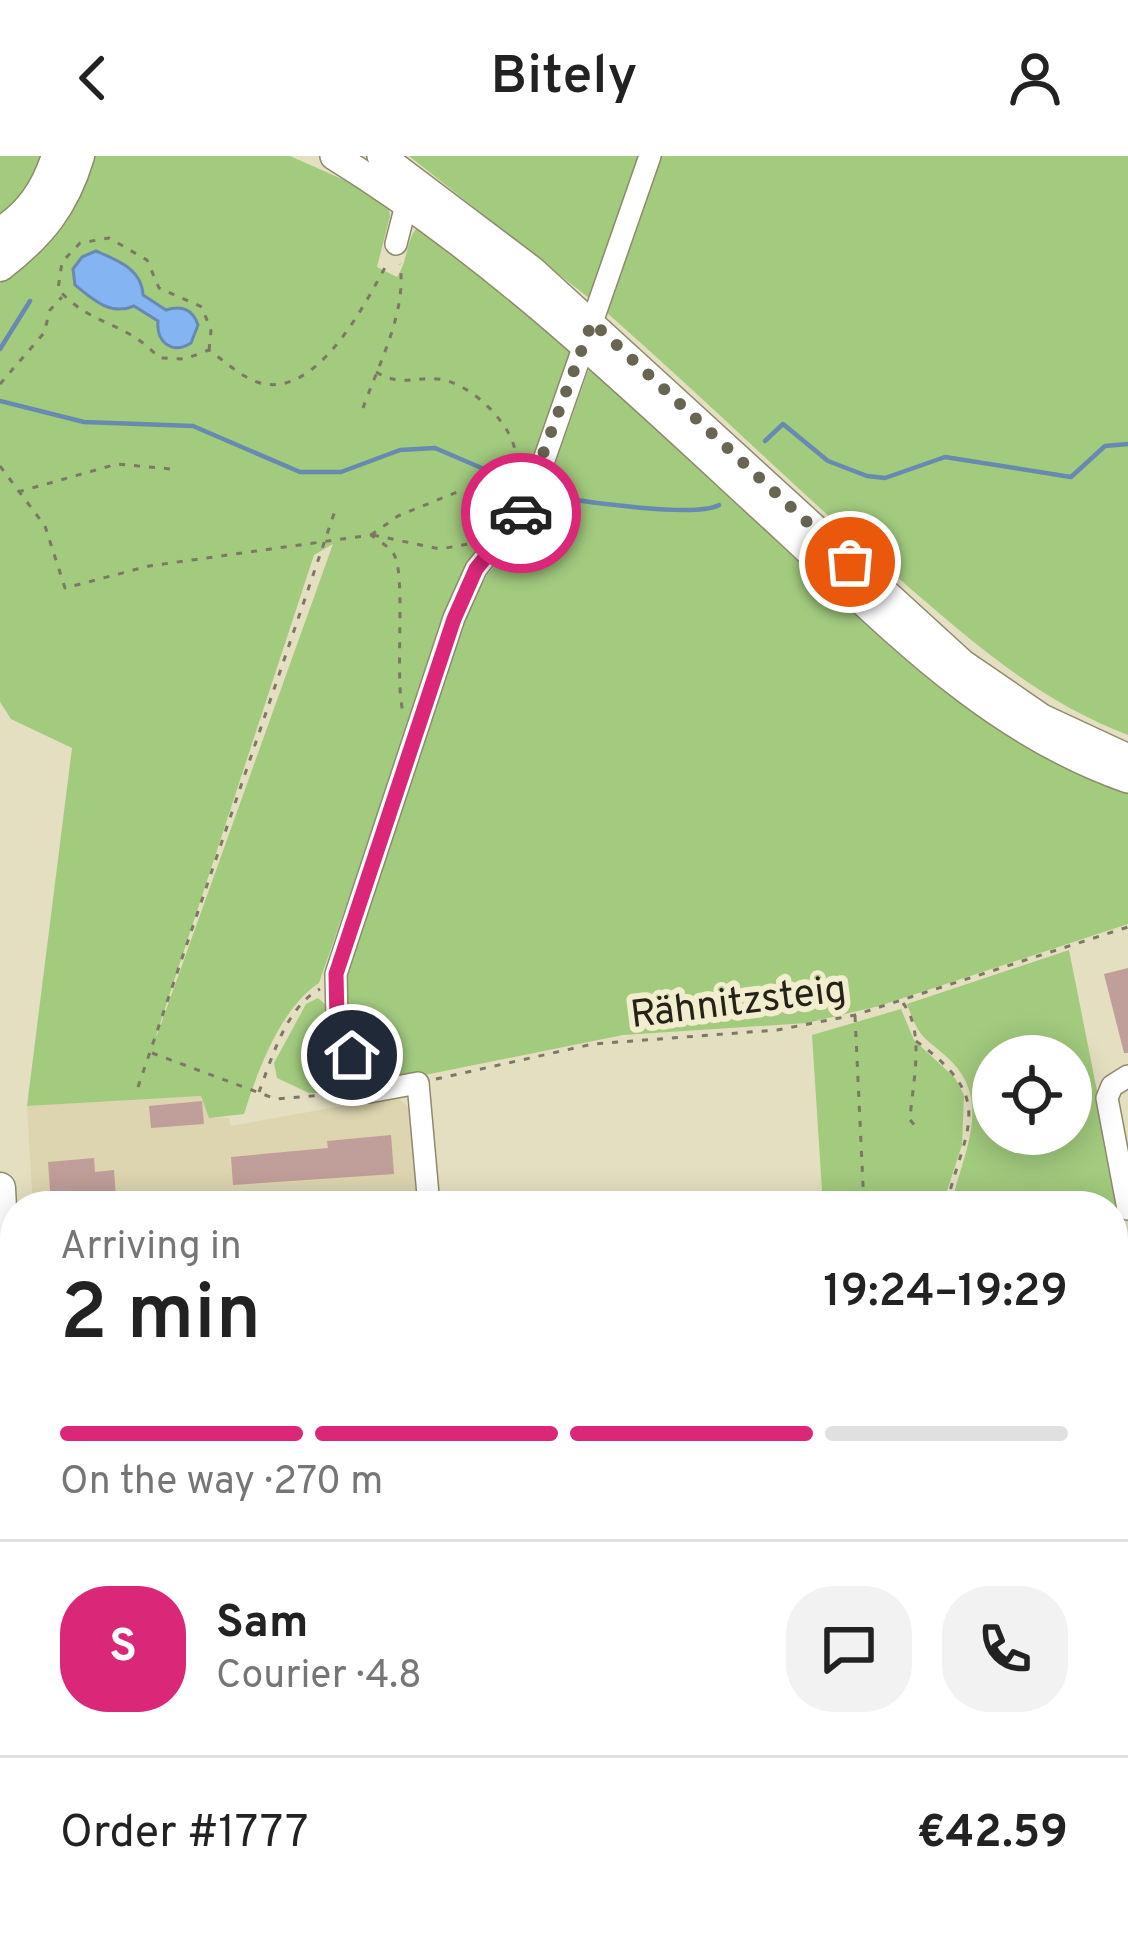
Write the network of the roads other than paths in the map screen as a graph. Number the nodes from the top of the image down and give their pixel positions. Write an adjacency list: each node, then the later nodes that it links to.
1 (56, 156): 7 (highway)
2 (79, 156): 9 (highway)
3 (334, 156): 6 (main road)
4 (382, 156): 10 (main road)
5 (650, 156): 10 (street)
6 (407, 201): 8 (street); 10 (main road)
7 (0, 233)
8 (396, 244)
9 (0, 266)
10 (587, 333): 11 (main road); 12 (main road); 14 (street)
11 (1128, 758)
12 (1128, 779)
13 (1128, 1076): 15 (street)
14 (428, 1191)
15 (1125, 1191)

